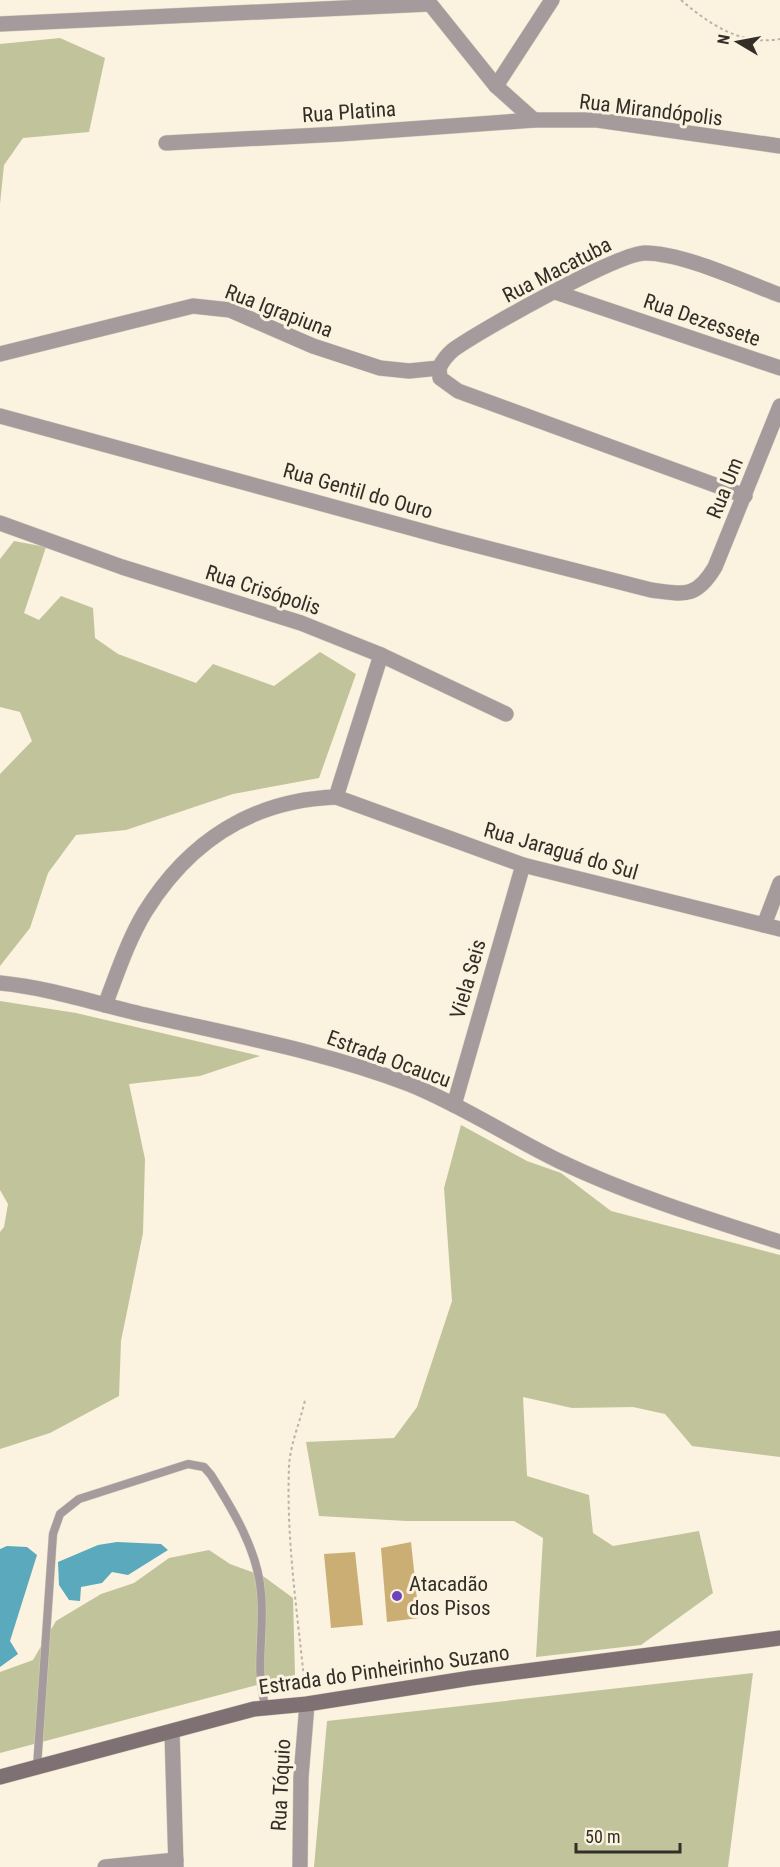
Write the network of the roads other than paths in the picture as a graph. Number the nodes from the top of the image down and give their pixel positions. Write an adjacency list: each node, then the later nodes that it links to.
1 (552, 0): 4 (street)
2 (428, 2): 3 (street); 4 (street)
3 (0, 24)
4 (496, 86): 5 (street)
5 (534, 120): 6 (street, Rua Platina); 7 (street, Rua Mirandópolis)
6 (166, 143)
7 (777, 148)
8 (555, 292): 9 (street, Rua Macatuba); 11 (street, Rua Macatuba); 12 (street, Rua Dezessete)
9 (780, 295)
10 (0, 354): 11 (street, Rua Igrapiuna)
11 (439, 368): 15 (street)
12 (780, 368)
13 (780, 406): 15 (street, Rua Um)
14 (0, 416): 17 (street, Rua Gentil do Ouro)
15 (745, 496): 17 (street, Rua Um)
16 (0, 523): 18 (street, Rua Crisópolis)
17 (705, 584)
18 (381, 655): 19 (street, Rua Crisópolis); 20 (street)
19 (506, 714)
20 (336, 797): 21 (street, Rua Jaraguá do Sul); 26 (street)
21 (523, 865): 23 (street, Rua Jaraguá do Sul); 27 (street, Viela Seis)
22 (780, 883): 23 (street)
23 (764, 925): 24 (street, Rua Jaraguá do Sul)
24 (780, 929)
25 (0, 983): 26 (street, Estrada Ocaucu)
26 (105, 1005): 27 (street, Estrada Ocaucu)
27 (454, 1105): 28 (street, Estrada Ocaucu)
28 (780, 1242)
29 (780, 1638): 30 (main road, Estrada do Pinheirinho Suzano)
30 (307, 1704): 31 (main road, Estrada do Pinheirinho Suzano); 37 (street, Rua Tóquio)
31 (266, 1708): 32 (main road, Estrada do Pinheirinho Suzano); 33 (lane)
32 (172, 1732): 33 (main road, Estrada do Pinheirinho Suzano); 35 (street)
33 (38, 1767): 34 (main road, Estrada do Pinheirinho Suzano)
34 (0, 1777)
35 (176, 1864): 36 (street)
36 (105, 1867)
37 (300, 1867)

